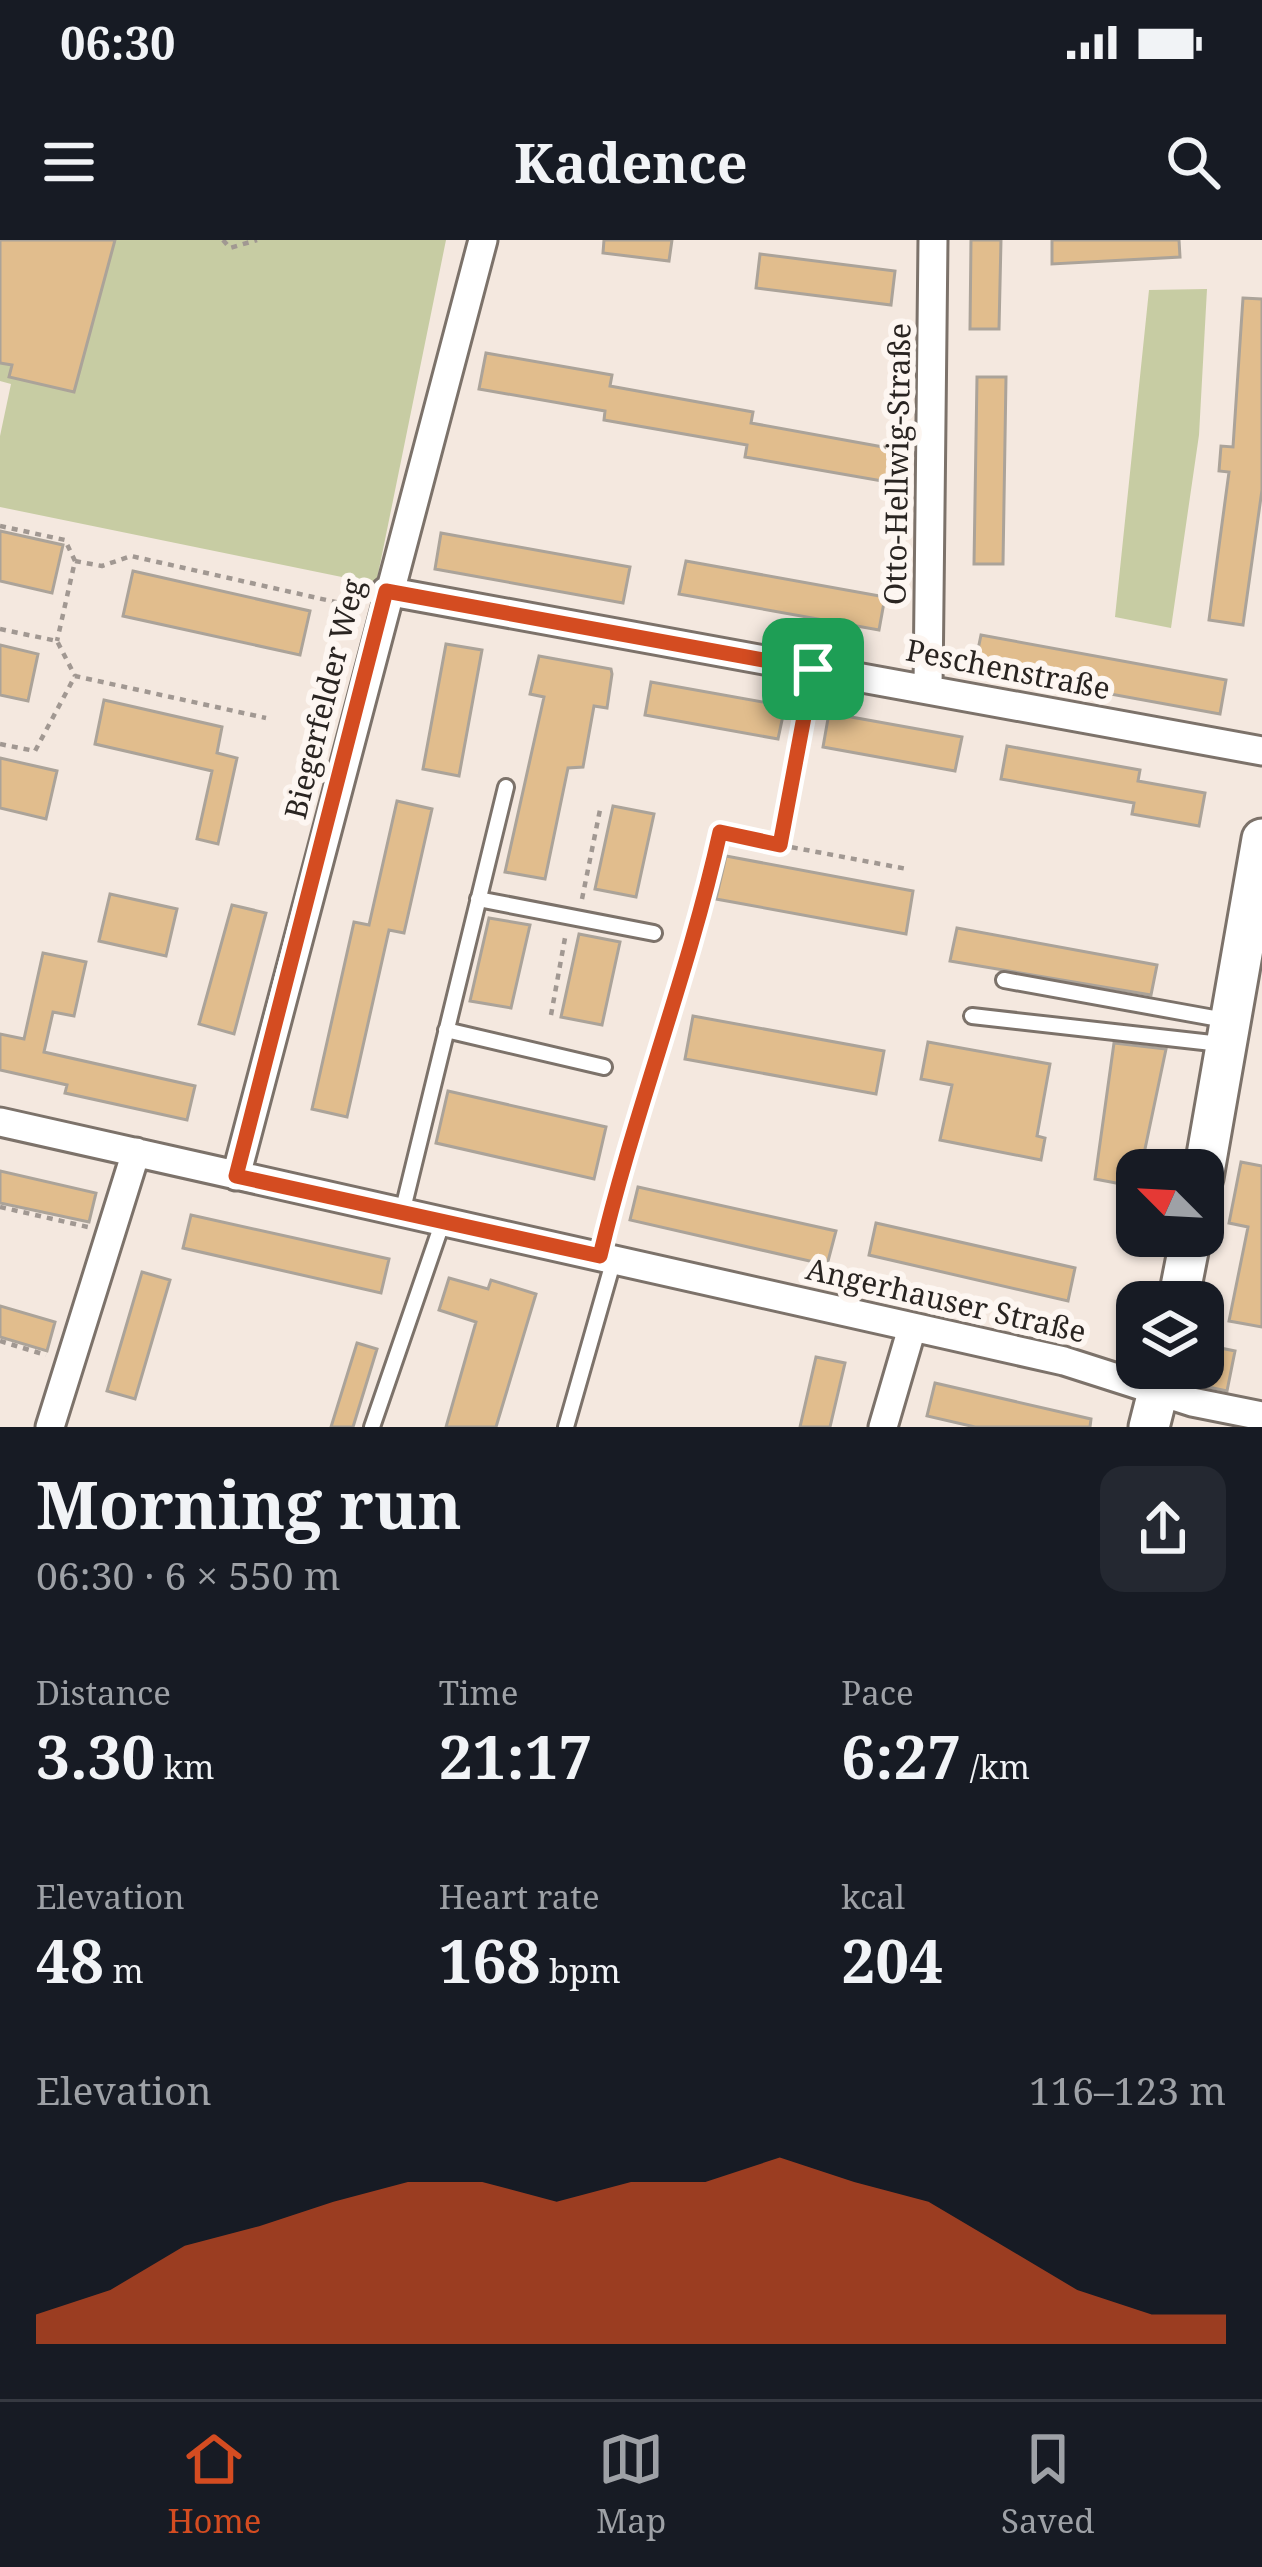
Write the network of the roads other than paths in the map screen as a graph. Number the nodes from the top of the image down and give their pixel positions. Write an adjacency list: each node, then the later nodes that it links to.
1 (483, 240): 3 (street, Biegerfelder Weg)
2 (933, 240): 4 (street, Otto-Hellwig-Straße)
3 (384, 602): 4 (street, Peschenstraße); 20 (street, Biegerfelder Weg)
4 (928, 688): 5 (street, Peschenstraße)
5 (1262, 752)
6 (506, 787): 9 (lane)
7 (1262, 839): 10 (main road)
8 (718, 842): 23 (lane)
9 (478, 899): 11 (lane); 14 (lane)
10 (1256, 914): 15 (main road)
11 (654, 933)
12 (1004, 980): 15 (lane)
13 (972, 1016): 15 (lane)
14 (446, 1030): 16 (lane); 21 (lane)
15 (1228, 1033): 18 (main road)
16 (604, 1067)
17 (0, 1122): 19 (street, Angerhauser Straße)
18 (1208, 1149)
19 (136, 1152): 20 (street, Angerhauser Straße); 27 (street)
20 (236, 1176): 21 (street, Angerhauser Straße)
21 (402, 1213): 22 (street, Angerhauser Straße)
22 (442, 1221): 23 (street, Angerhauser Straße); 28 (lane)
23 (607, 1257): 24 (street, Angerhauser Straße); 29 (lane)
24 (912, 1328): 25 (street, Angerhauser Straße); 30 (street)
25 (1157, 1395): 26 (street, Angerhauser Straße)
26 (1251, 1414)
27 (50, 1427)
28 (372, 1427)
29 (566, 1427)
30 (883, 1427)

